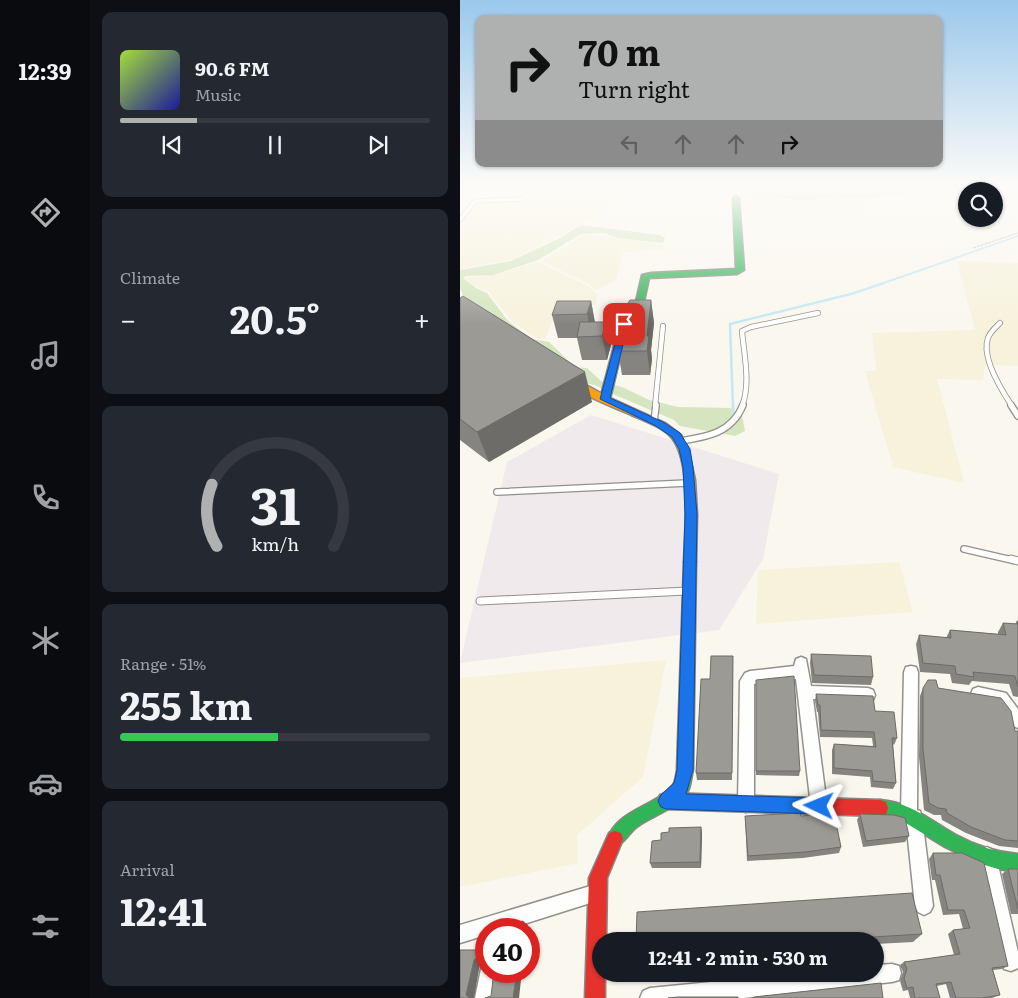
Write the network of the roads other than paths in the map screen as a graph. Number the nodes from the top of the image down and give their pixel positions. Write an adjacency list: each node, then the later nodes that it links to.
1 (738, 233): 6 (street)
2 (818, 313): 9 (lane)
3 (1000, 323): 7 (lane)
4 (663, 326): 8 (lane)
5 (566, 376): 6 (street)
6 (605, 399): 8 (street)
7 (1018, 416)
8 (654, 422): 9 (street)
9 (680, 441): 10 (street)
10 (689, 483): 11 (lane); 14 (street)
11 (497, 492)
12 (964, 549): 13 (lane)
13 (1018, 561)
14 (688, 591): 15 (lane); 22 (street)
15 (480, 602)
16 (911, 672): 25 (street)
17 (805, 692): 19 (street); 23 (street); 24 (street)
18 (967, 693): 20 (street)
19 (868, 695)
20 (1018, 720): 21 (street)
21 (1018, 728)
22 (666, 801): 23 (street); 28 (street)
23 (746, 804): 24 (street)
24 (819, 806): 25 (street)
25 (912, 815): 26 (street); 29 (street)
26 (987, 856): 27 (street); 33 (street)
27 (1018, 863)
28 (597, 893): 30 (street); 37 (street)
29 (924, 906)
30 (521, 918)
31 (475, 931): 32 (street)
32 (460, 934)
33 (1011, 962)
34 (892, 973): 38 (street)
35 (487, 983): 36 (street)
36 (485, 998)
37 (595, 998)
38 (650, 998)

